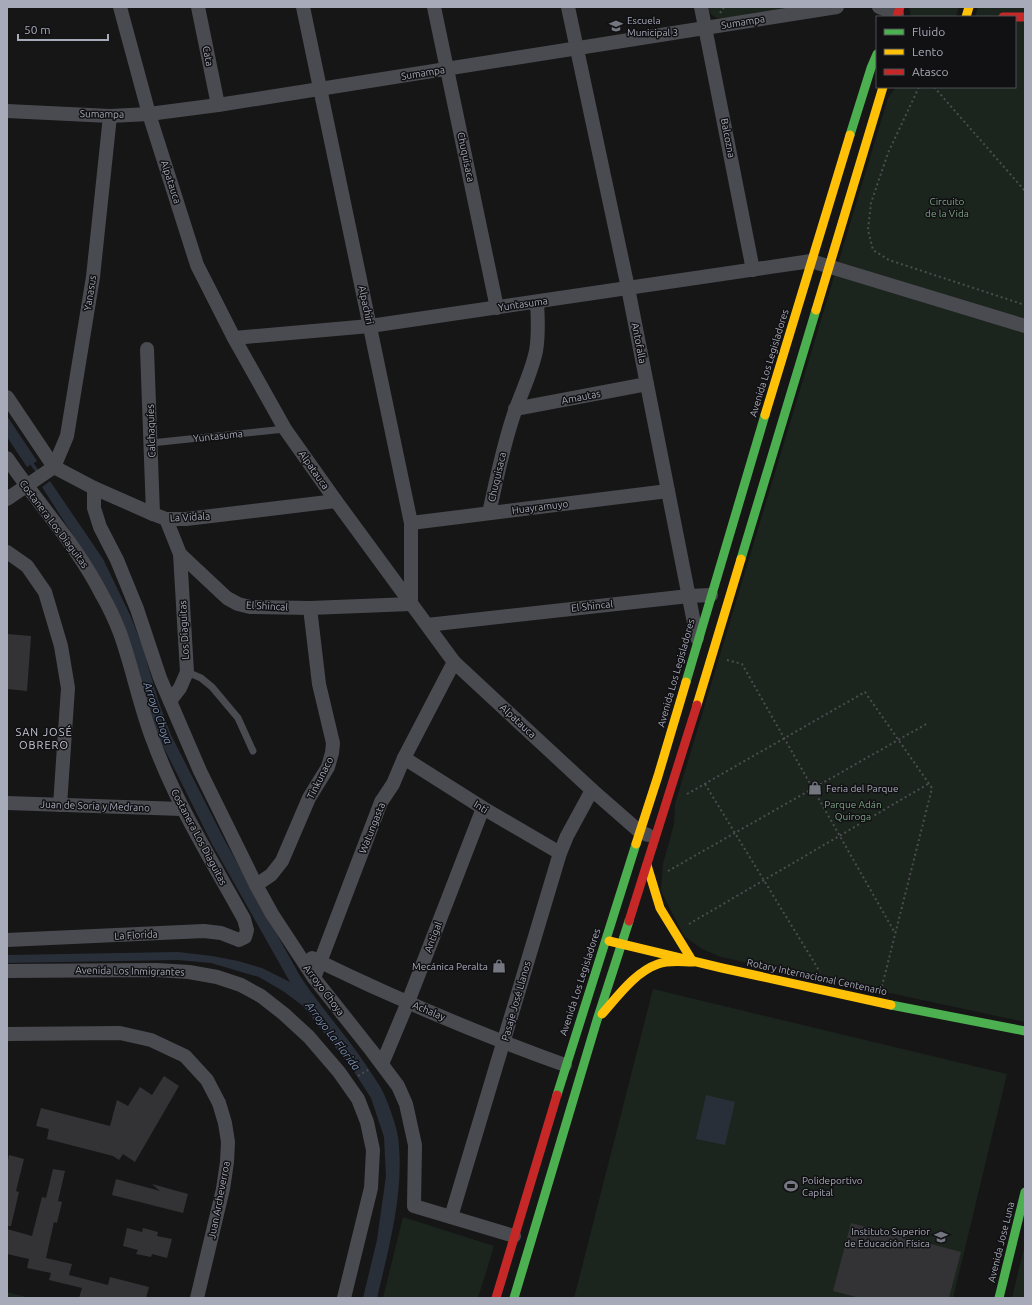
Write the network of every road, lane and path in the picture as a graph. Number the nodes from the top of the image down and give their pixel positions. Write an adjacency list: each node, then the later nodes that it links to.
1 (120, 7): 20 (street, Alpatauca)
2 (198, 7): 18 (street, Cata)
3 (303, 7): 17 (street, Alpachiri)
4 (434, 7): 13 (street, Chuquisaca)
5 (568, 7): 11 (street, Antofalla)
6 (701, 7): 10 (street, Balcozna)
7 (833, 7): 10 (street, Sumampa)
8 (879, 7): 9 (street)
9 (898, 14)
10 (706, 28): 11 (street, Sumampa); 25 (street, Balcozna)
11 (577, 48): 13 (street, Sumampa); 26 (street, Antofalla)
12 (876, 56): 23 (main road, Avenida Los Legisladores)
13 (447, 69): 17 (street, Sumampa); 29 (street, Chuquisaca)
14 (883, 88): 24 (main road)
15 (919, 88): 28 (path)
16 (935, 88): 22 (path)
17 (320, 89): 18 (street, Sumampa); 30 (street, Alpachiri)
18 (218, 105): 20 (street, Sumampa)
19 (7, 111): 21 (street, Sumampa)
20 (149, 114): 21 (street, Sumampa); 32 (street, Alpatauca)
21 (110, 116): 40 (street, Yanasus)
22 (1025, 191)
23 (811, 261): 24 (street); 25 (street, Yuntasuma); 50 (main road, Avenida Los Legisladores)
24 (828, 267): 31 (street); 59 (main road)
25 (753, 270): 26 (street, Yuntasuma)
26 (628, 288): 27 (street, Yuntasuma); 34 (street, Antofalla)
27 (537, 302): 29 (street, Yuntasuma); 36 (street, Chuquisaca)
28 (1025, 305)
29 (497, 308): 30 (street, Yuntasuma)
30 (370, 326): 32 (street, Yuntasuma); 47 (street, Alpachiri)
31 (1025, 326)
32 (234, 338): 37 (street, Alpatauca)
33 (148, 349): 38 (street, Calchaquíes)
34 (647, 384): 36 (street, Amautas); 42 (street, Antofalla)
35 (7, 397): 40 (street)
36 (515, 409): 45 (street, Chuquisaca)
37 (285, 429): 38 (lane, Yuntasuma); 44 (street, Alpatauca)
38 (151, 443): 46 (street, Calchaquíes)
39 (7, 458): 40 (street, Costanera Los Diaguitas)
40 (40, 476): 41 (street, La Vidala); 43 (street); 74 (street, Costanera Los Diaguitas)
41 (94, 488): 46 (street, La Vidala); 60 (street, Arroyo Choya)
42 (668, 491): 45 (street, Huayramuyo); 51 (street, Antofalla)
43 (7, 498)
44 (336, 501): 46 (street, La Vidala); 52 (street, Alpatauca)
45 (489, 513): 47 (street, Huayramuyo)
46 (160, 516): 49 (street, El Shincal)
47 (411, 523): 52 (street, Alpachiri)
48 (7, 552): 72 (street)
49 (180, 554): 53 (street, El Shincal); 58 (street, Los Diaguitas)
50 (711, 595): 51 (street, El Shincal); 55 (main road, Avenida Los Legisladores)
51 (688, 596): 54 (street, El Shincal); 55 (street, Antofalla)
52 (411, 604): 53 (street, El Shincal); 54 (street, Alpatauca)
53 (310, 608): 83 (street, Tinkunaco)
54 (427, 625): 57 (street, Alpatauca)
55 (697, 641): 59 (street, Antofalla); 75 (main road, Avenida Los Legisladores)
56 (726, 659): 62 (path)
57 (454, 662): 65 (street, Watungasta); 69 (street, Alpatauca)
58 (186, 672): 60 (street, Los Diaguitas); 64 (lane)
59 (705, 679): 78 (main road)
60 (170, 701): 83 (street, Arroyo Choya)
61 (928, 723): 63 (path)
62 (785, 738): 63 (path); 67 (path); 68 (path)
63 (898, 740): 66 (path); 68 (path)
64 (253, 751)
65 (404, 758): 73 (street, Inti); 91 (street, Watungasta)
66 (929, 783): 77 (path); 86 (path)
67 (706, 784): 70 (path); 76 (path)
68 (814, 788): 76 (path); 77 (path)
69 (592, 790): 75 (street, Alpatauca); 79 (street, Pasaje José Llanos)
70 (687, 794)
71 (7, 803): 72 (street, Juan de Soria y Medrano)
72 (60, 805): 74 (street, Juan de Soria y Medrano)
73 (483, 808): 79 (street, Inti); 97 (street, Antigal)
74 (182, 809): 84 (street, Costanera Los Diaguitas)
75 (640, 832): 78 (street, Alpatauca); 88 (main road, Avenida Los Legisladores)
76 (735, 833): 81 (path); 82 (path)
77 (841, 835): 82 (path); 86 (path)
78 (656, 838): 80 (main road)
79 (560, 852): 101 (street, Pasaje José Llanos)
80 (647, 865): 89 (main road); 92 (main road)
81 (668, 872)
82 (764, 880): 85 (path); 94 (path)
83 (256, 885): 90 (street, Arroyo Choya)
84 (244, 919): 87 (street, La Florida)
85 (686, 925)
86 (895, 933): 96 (path)
87 (7, 939)
88 (605, 940): 89 (main road, Rotary Internacional Centenario); 102 (main road, Avenida Los Legisladores)
89 (621, 945): 92 (main road, Rotary Internacional Centenario); 98 (main road)
90 (295, 950): 91 (street, Achalay); 95 (street, Arroyo Choya)
91 (320, 962): 95 (street, Watungasta); 97 (street, Achalay)
92 (693, 962): 98 (main road); 99 (main road, Rotary Internacional Centenario)
93 (7, 971): 109 (street, Avenida Los Inmigrantes)
94 (820, 972)
95 (314, 978): 103 (street, Arroyo Choya)
96 (882, 986)
97 (408, 1002): 101 (street, Achalay); 103 (street, Antigal)
98 (597, 1020): 111 (main road)
99 (1025, 1032)
100 (7, 1034): 108 (street, Juan Archeverroa)
101 (504, 1043): 102 (street, Achalay); 106 (street, Pasaje José Llanos)
102 (565, 1065): 107 (main road, Avenida Los Legisladores)
103 (377, 1066): 104 (path); 106 (street, Arroyo Choya)
104 (355, 1078)
105 (1025, 1192): 112 (main road, Avenida Jose Luna)
106 (451, 1217): 107 (street)
107 (514, 1236): 110 (main road, Avenida Los Legisladores)
108 (197, 1298)
109 (344, 1298)
110 (496, 1298)
111 (514, 1298)
112 (999, 1298)

